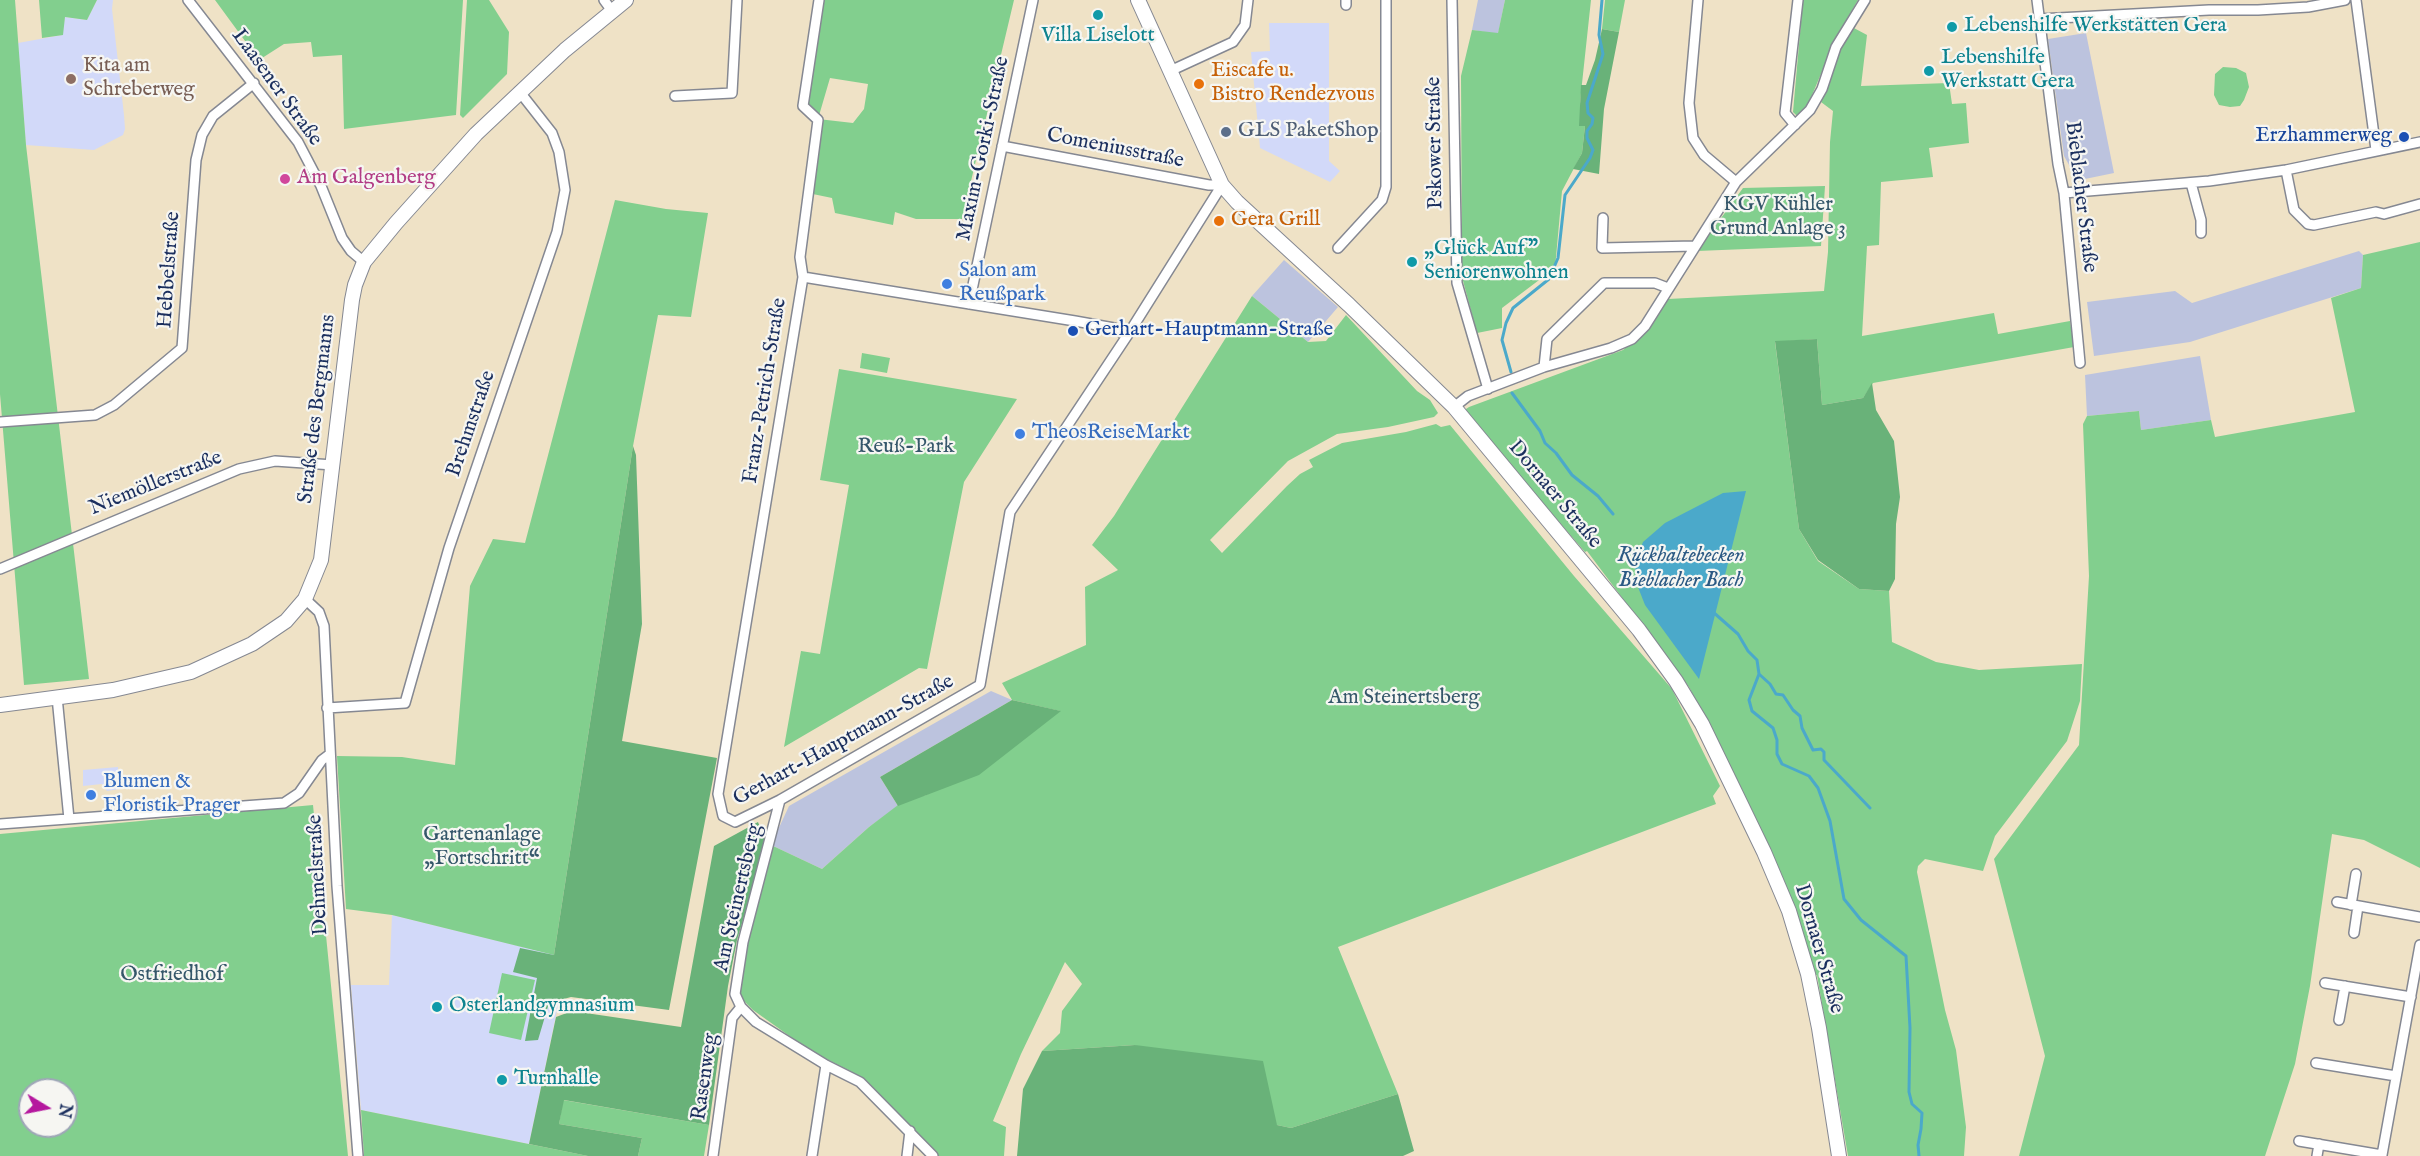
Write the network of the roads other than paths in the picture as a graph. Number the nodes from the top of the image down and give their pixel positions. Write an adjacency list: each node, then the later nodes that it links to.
1 (188, 0): 19 (street, Laasener Straße)
2 (626, 0): 16 (main road, Straße des Bergmanns)
3 (737, 0): 21 (street)
4 (819, 0): 37 (street, Franz-Petrich-Straße)
5 (1033, 0): 24 (street, Maxim-Gorki-Straße)
6 (1138, 0): 18 (main road, Dornaer Straße)
7 (1248, 0): 18 (street)
8 (1386, 0): 35 (street)
9 (1452, 0): 43 (street, Pskower Straße)
10 (1698, 0): 27 (street)
11 (1798, 0): 22 (street)
12 (1865, 0): 22 (street)
13 (2037, 0): 17 (street, Bieblacher Straße)
14 (2345, 0): 17 (street)
15 (2356, 0): 25 (street)
16 (608, 6): 20 (main road, Straße des Bergmanns)
17 (2038, 19): 30 (street, Bieblacher Straße)
18 (1170, 71): 29 (main road, Dornaer Straße)
19 (254, 83): 36 (street, Laasener Straße); 45 (street, Hebbelstraße)
20 (519, 92): 36 (main road, Straße des Bergmanns); 51 (street, Brehmstraße)
21 (675, 96)
22 (1795, 125): 27 (street)
23 (2420, 142): 25 (street)
24 (1002, 146): 29 (street, Comeniusstraße); 39 (street, Maxim-Gorki-Straße)
25 (2376, 150): 26 (street)
26 (2286, 170): 28 (street); 31 (street)
27 (1736, 182): 34 (street)
28 (2191, 183): 30 (street); 33 (street)
29 (1222, 185): 40 (street, Gerhart-Hauptmann-Straße); 44 (main road, Dornaer Straße)
30 (2064, 193): 41 (street, Bieblacher Straße)
31 (2420, 204)
32 (1603, 218): 34 (street)
33 (2201, 233)
34 (1695, 246): 38 (street)
35 (1338, 248)
36 (364, 262): 46 (main road, Straße des Bergmanns)
37 (802, 277): 39 (street); 53 (street, Franz-Petrich-Straße)
38 (1668, 288): 42 (street); 42 (street)
39 (969, 304): 40 (street)
40 (1127, 336): 54 (street, Gerhart-Hauptmann-Straße)
41 (2080, 363)
42 (1544, 367): 43 (street)
43 (1488, 389): 44 (street)
44 (1454, 407): 80 (main road, Dornaer Straße)
45 (0, 422)
46 (333, 465): 47 (street, Niemöllerstraße); 48 (main road, Straße des Bergmanns)
47 (0, 569)
48 (305, 599): 49 (main road, Straße des Bergmanns); 51 (street, Dehmelstraße)
49 (57, 697): 50 (main road, Straße des Bergmanns); 55 (street)
50 (0, 705)
51 (327, 708): 52 (street, Dehmelstraße)
52 (330, 754): 55 (street); 75 (street, Dehmelstraße)
53 (718, 794): 54 (street, Gerhart-Hauptmann-Straße)
54 (780, 800): 66 (street, Am Steinertsberg)
55 (69, 819): 56 (street)
56 (0, 824)
57 (2356, 874): 59 (street)
58 (2337, 902): 59 (street)
59 (2355, 905): 60 (street); 61 (street)
60 (2420, 917)
61 (2354, 933)
62 (2420, 945): 65 (street)
63 (2325, 983): 64 (street)
64 (2345, 986): 65 (street); 67 (street)
65 (2410, 997): 70 (street)
66 (741, 1007): 69 (street); 76 (street, Rasenweg)
67 (2339, 1020)
68 (2316, 1063): 70 (street)
69 (826, 1065): 71 (street); 77 (street)
70 (2396, 1076): 74 (street)
71 (910, 1131): 78 (street); 79 (street)
72 (2299, 1141): 73 (street)
73 (2319, 1144): 74 (street); 81 (street)
74 (2381, 1155)
75 (358, 1156)
76 (713, 1156)
77 (812, 1156)
78 (907, 1156)
79 (933, 1156)
80 (1839, 1156)
81 (2317, 1156)

